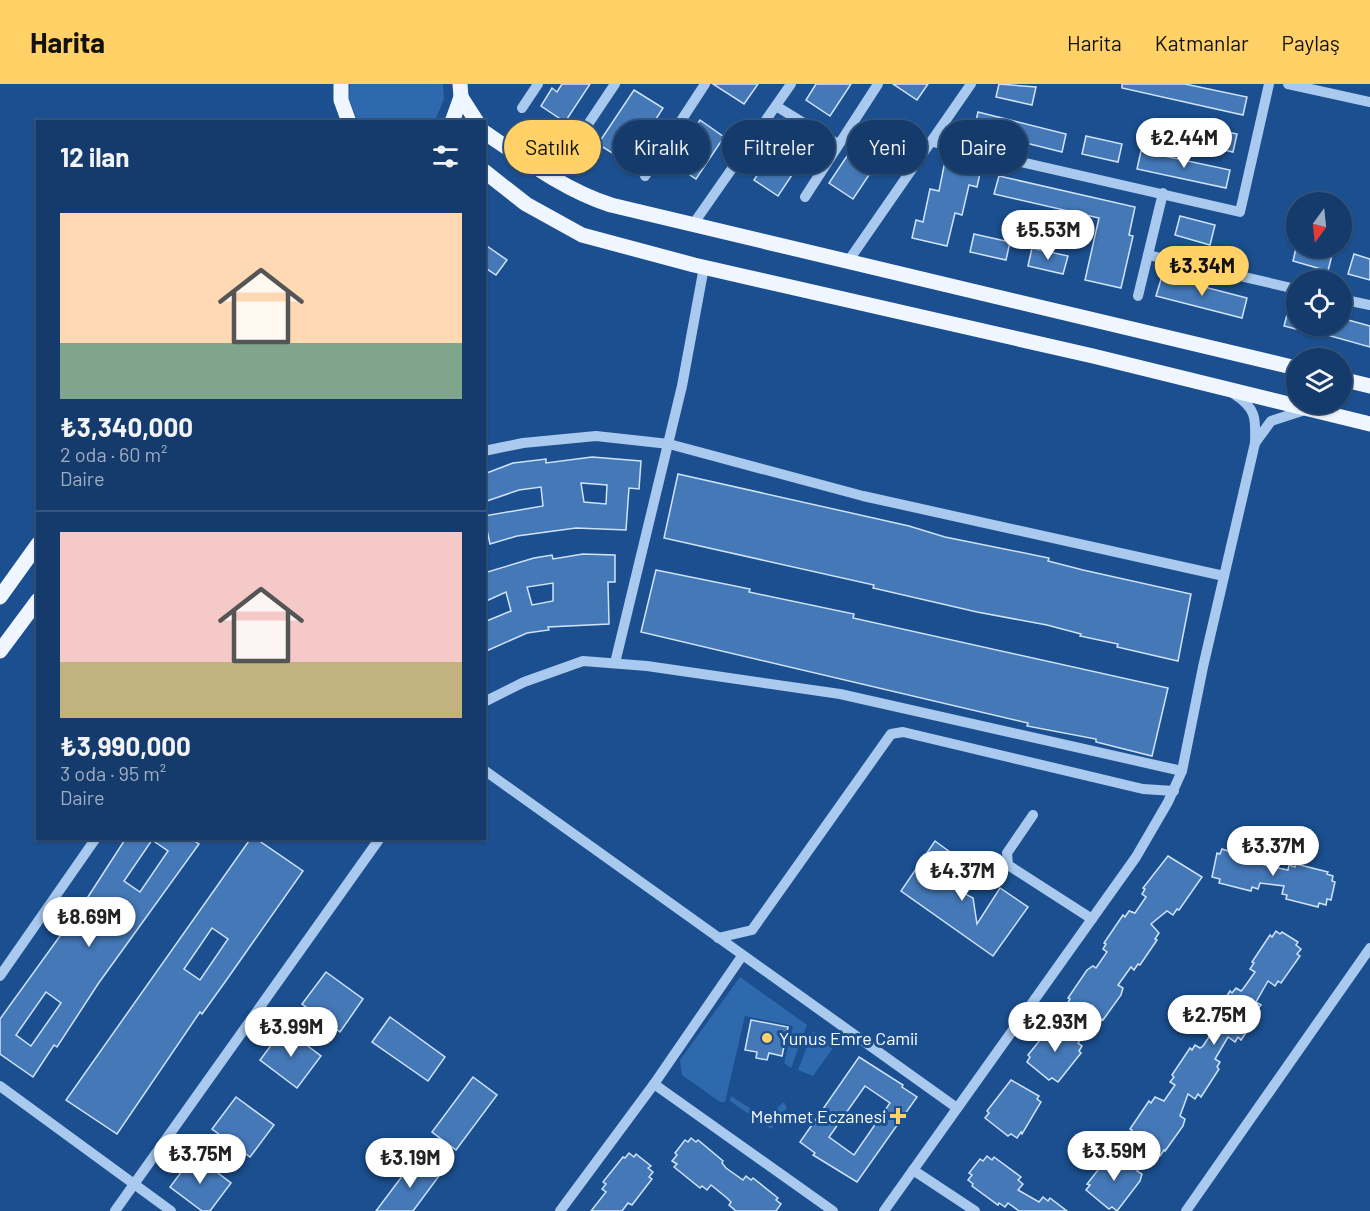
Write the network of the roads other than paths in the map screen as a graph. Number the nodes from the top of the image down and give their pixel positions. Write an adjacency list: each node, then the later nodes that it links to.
1 (341, 84): 11 (main road)
2 (538, 84): 14 (street)
3 (615, 84): 24 (street)
4 (705, 84): 23 (street)
5 (791, 84): 13 (street)
6 (878, 84): 21 (street)
7 (971, 84): 20 (street)
8 (1269, 84): 25 (street)
9 (1288, 84): 12 (street)
10 (460, 91): 17 (main road); 18 (main road)
11 (341, 100): 15 (main road); 16 (main road)
12 (1370, 102)
13 (776, 106): 21 (street); 27 (street)
14 (522, 108)
15 (336, 120)
16 (348, 120)
17 (453, 120)
18 (476, 120)
19 (486, 133): 24 (main road)
20 (933, 142): 25 (street); 29 (street)
21 (838, 144): 26 (street)
22 (486, 173): 30 (main road)
23 (645, 176)
24 (552, 178): 27 (main road)
25 (1162, 194): 28 (street)
26 (805, 197)
27 (694, 223): 29 (main road)
28 (1148, 255): 31 (street); 32 (street)
29 (849, 260): 35 (main road)
30 (704, 267): 38 (main road); 44 (street)
31 (1286, 286)
32 (1138, 296)
33 (1352, 301): 34 (street)
34 (1370, 305)
35 (1286, 366)
36 (1352, 382): 37 (main road)
37 (1370, 386)
38 (1226, 389): 39 (main road); 43 (street)
39 (1286, 404)
40 (1293, 414): 43 (street)
41 (1329, 414): 42 (main road)
42 (1370, 424)
43 (1254, 443): 47 (street)
44 (669, 444): 45 (street); 47 (street); 51 (street)
45 (486, 451)
46 (36, 547): 48 (main road)
47 (1224, 576): 54 (street)
48 (0, 597)
49 (36, 603): 50 (main road)
50 (0, 651)
51 (615, 663): 52 (street); 54 (street)
52 (486, 701)
53 (486, 771): 60 (street)
54 (1182, 771): 55 (street)
55 (1174, 791): 59 (street); 60 (street)
56 (1033, 815): 59 (street)
57 (95, 840): 63 (street)
58 (379, 840): 68 (street)
59 (1092, 919): 66 (street)
60 (718, 938): 62 (street)
61 (1370, 948): 75 (street)
62 (742, 956): 64 (street); 66 (street)
63 (0, 976)
64 (654, 1084): 71 (street); 72 (street)
65 (0, 1086): 68 (street)
66 (957, 1108): 67 (street)
67 (913, 1170): 73 (street); 74 (street)
68 (134, 1185): 69 (street); 70 (street)
69 (115, 1211)
70 (171, 1211)
71 (560, 1211)
72 (833, 1211)
73 (884, 1211)
74 (975, 1211)
75 (1186, 1211)

